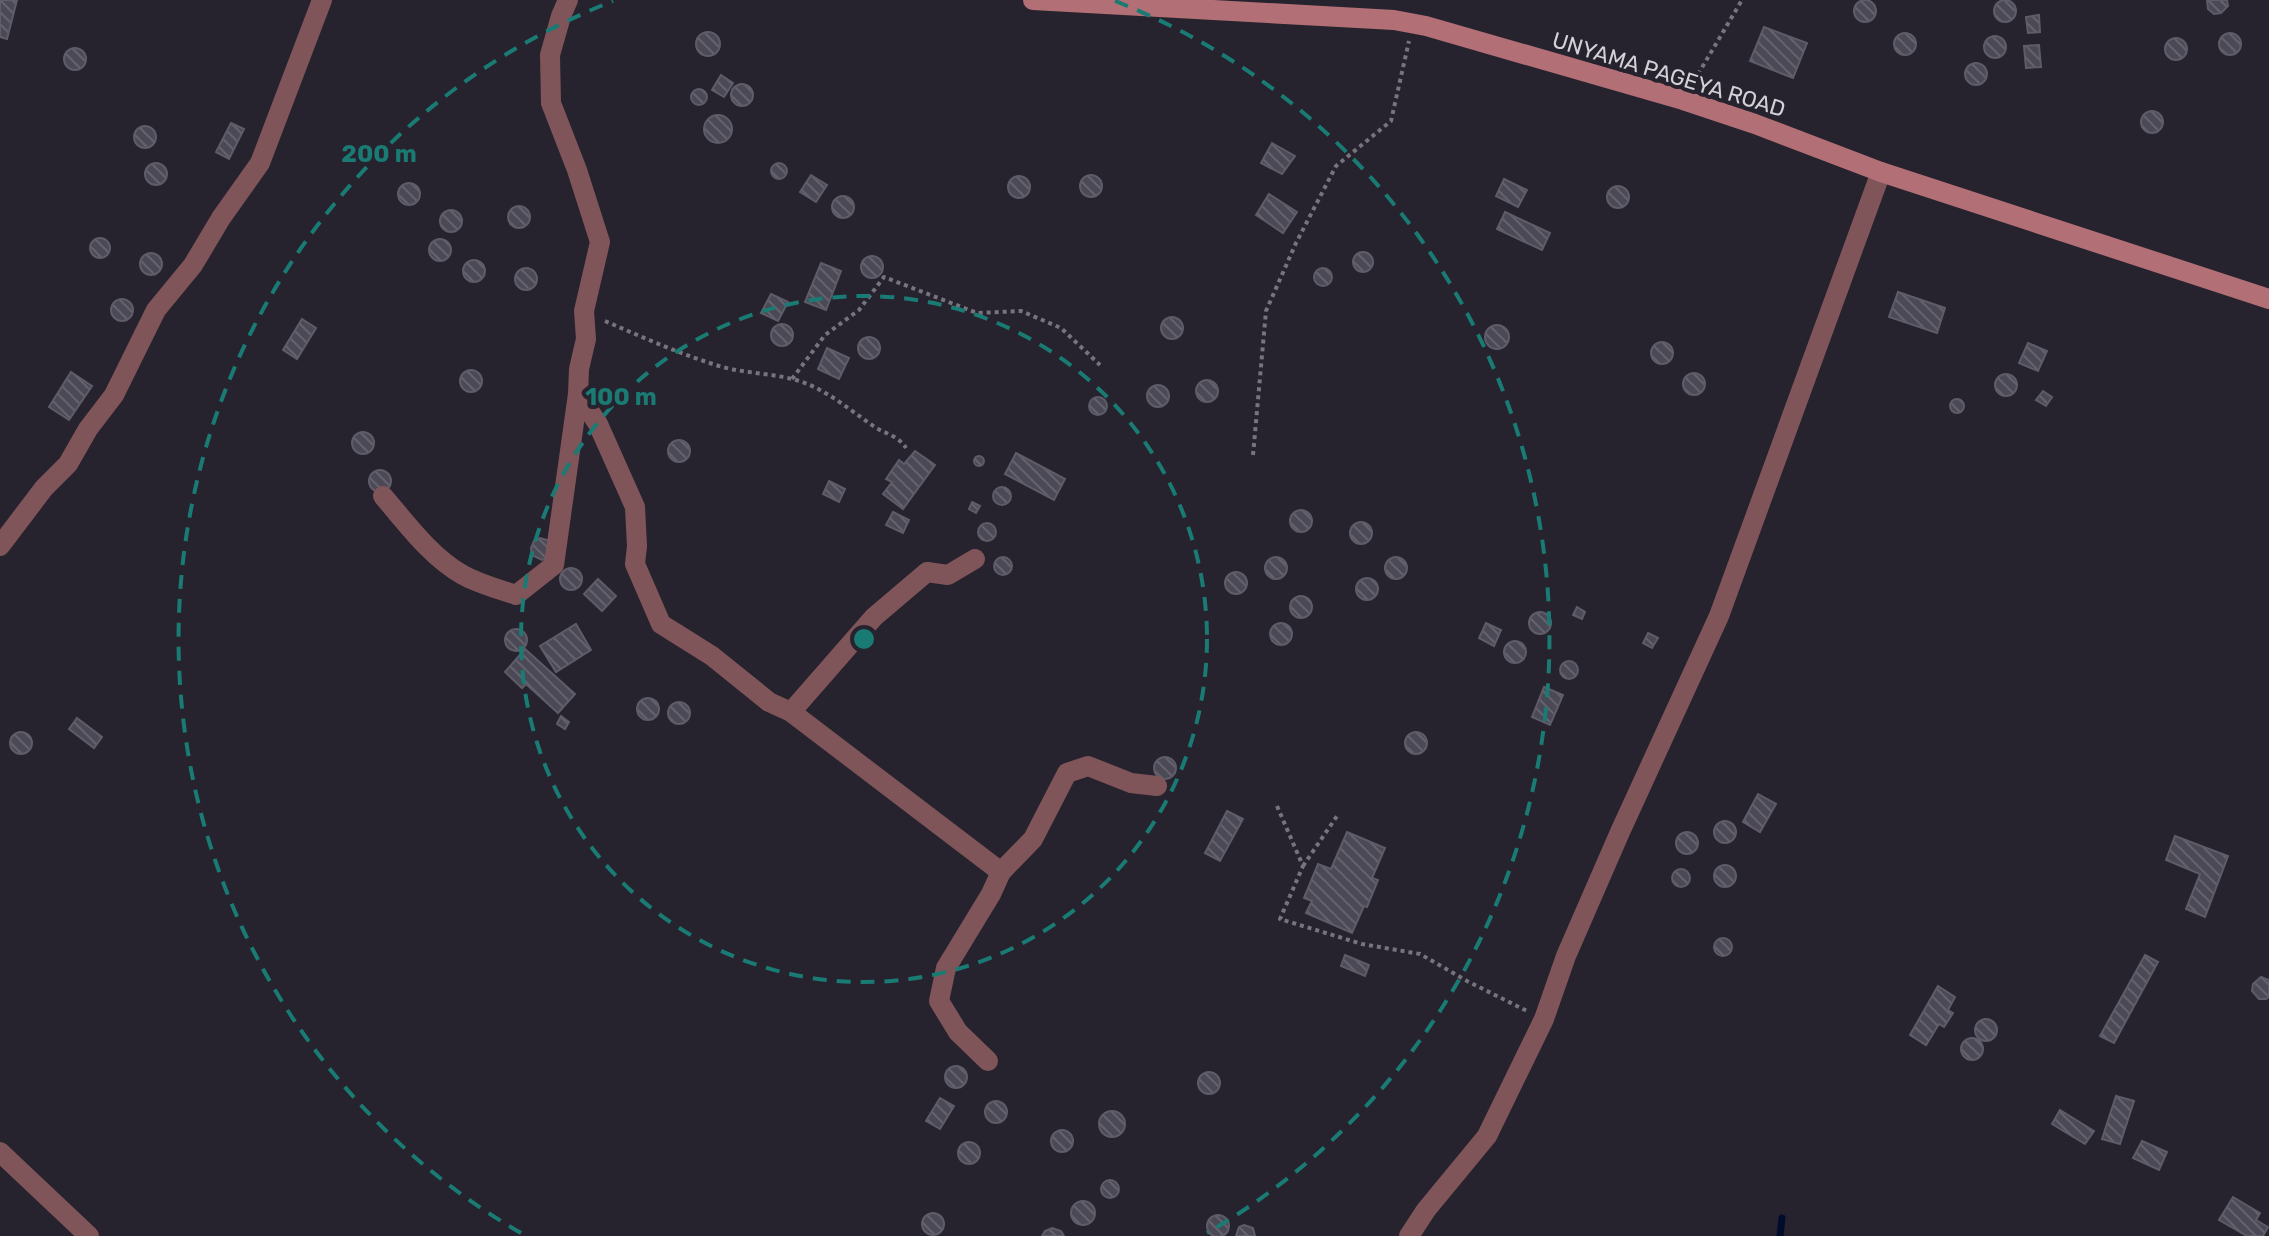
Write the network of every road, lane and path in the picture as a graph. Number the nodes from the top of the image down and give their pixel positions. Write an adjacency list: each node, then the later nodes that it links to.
1 (322, 0): 16 (street)
2 (568, 0): 9 (street)
3 (1033, 0): 5 (street, UNYAMA PAGEYA ROAD)
4 (1742, 0): 6 (path)
5 (1412, 23): 6 (street, UNYAMA PAGEYA ROAD); 14 (path)
6 (1683, 100): 7 (street, UNYAMA PAGEYA ROAD)
7 (1881, 172): 8 (street, UNYAMA PAGEYA ROAD); 24 (street)
8 (2269, 299)
9 (584, 311): 11 (path); 12 (street)
10 (1100, 365): 11 (path)
11 (792, 379): 13 (path)
12 (578, 394): 15 (street); 18 (street)
13 (906, 448)
14 (1253, 455)
15 (383, 496)
16 (0, 546)
17 (975, 559): 18 (street)
18 (791, 712): 23 (street)
19 (1157, 786): 23 (street)
20 (1277, 806): 22 (path)
21 (1337, 816): 22 (path)
22 (1303, 866): 24 (path)
23 (1001, 872): 25 (street)
24 (1544, 1019): 28 (street)
25 (988, 1061)
26 (0, 1152): 27 (street)
27 (89, 1236)
28 (1409, 1236)

